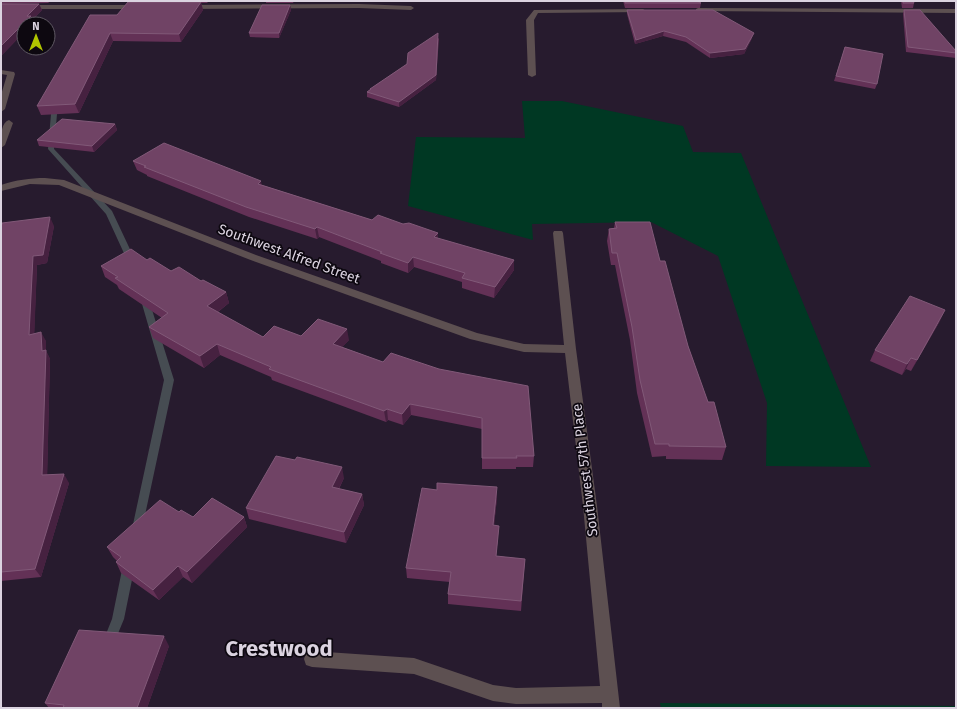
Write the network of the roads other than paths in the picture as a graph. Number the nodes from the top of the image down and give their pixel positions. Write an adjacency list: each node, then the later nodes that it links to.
1 (572, 1): 12 (street)
2 (819, 1): 11 (street)
3 (92, 4): 5 (street); 6 (street)
4 (330, 4): 7 (street); 8 (street)
5 (1, 7)
6 (148, 7)
7 (179, 7)
8 (412, 8)
9 (653, 10): 12 (street)
10 (692, 10): 11 (street)
11 (826, 10): 13 (street)
12 (574, 11): 15 (street)
13 (956, 11)
14 (1, 72): 16 (street)
15 (532, 75)
16 (1, 109)
17 (9, 124): 18 (street)
18 (1, 145)
19 (1, 188): 21 (street, Southwest Alfred Street)
20 (558, 233): 21 (street, Southwest 57th Place)
21 (570, 349): 23 (street, Southwest 57th Place)
22 (312, 659): 23 (street)
23 (610, 701)

